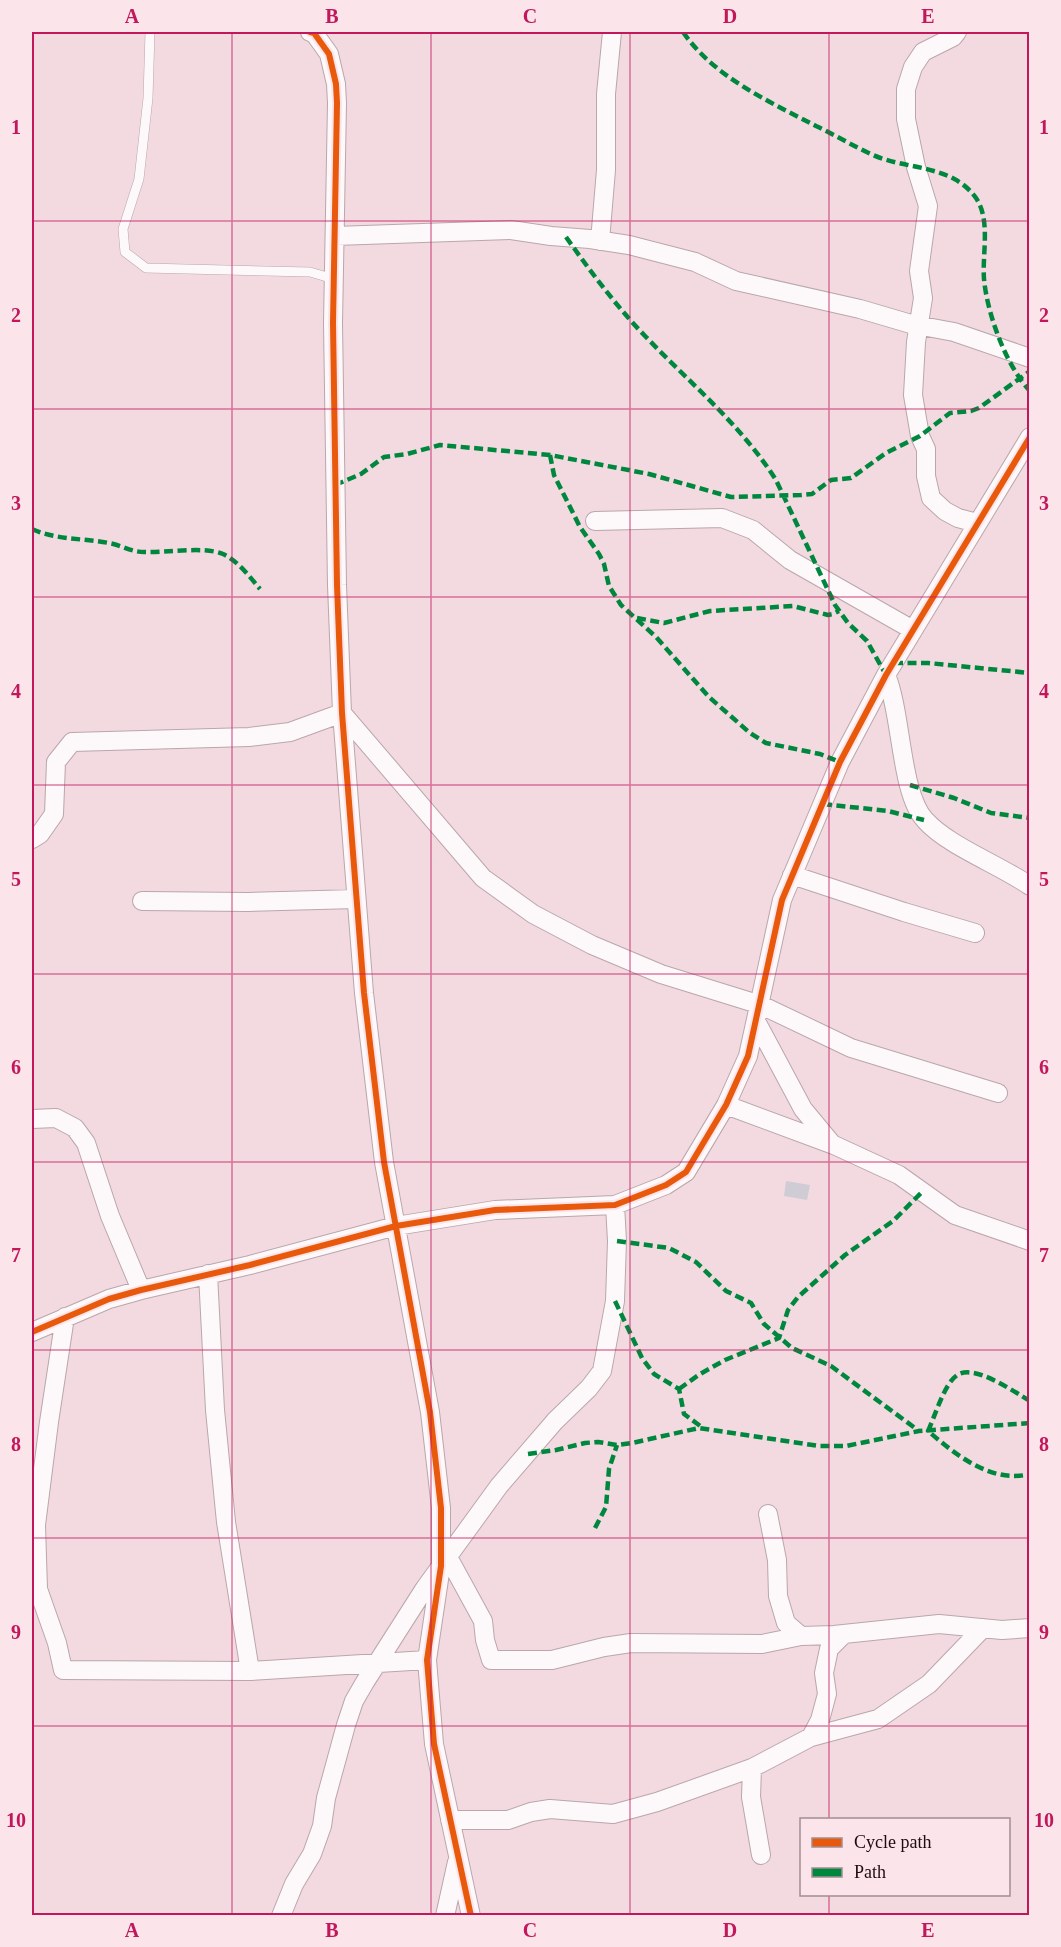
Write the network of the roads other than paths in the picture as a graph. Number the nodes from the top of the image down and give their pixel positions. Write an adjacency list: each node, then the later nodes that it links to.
1 (150, 32): 7 (lane)
2 (310, 32): 5 (street)
3 (612, 32): 6 (street)
4 (957, 32): 8 (street)
5 (334, 236): 6 (street); 7 (street)
6 (600, 241): 8 (street)
7 (334, 279): 15 (street)
8 (918, 326): 9 (street); 12 (street)
9 (1029, 358)
10 (1029, 437): 12 (street)
11 (595, 522): 13 (street)
12 (977, 523): 13 (street)
13 (913, 630): 14 (street)
14 (886, 675): 17 (street); 18 (street)
15 (342, 713): 16 (street); 19 (street); 22 (street)
16 (32, 839)
17 (792, 875): 21 (street); 22 (street)
18 (1029, 886)
19 (356, 898): 20 (street); 28 (street)
20 (142, 901)
21 (975, 933)
22 (758, 1013): 23 (street); 24 (street); 26 (street)
23 (998, 1093)
24 (726, 1105): 26 (street); 27 (street)
25 (32, 1119): 31 (street)
26 (834, 1145): 29 (street)
27 (615, 1205): 28 (street); 35 (street)
28 (396, 1226): 30 (street); 35 (street)
29 (1029, 1241)
30 (208, 1274): 31 (street); 42 (street)
31 (141, 1290): 32 (street)
32 (65, 1317): 33 (street); 42 (street)
33 (32, 1332)
34 (768, 1514): 39 (street)
35 (445, 1562): 39 (street); 40 (street); 41 (street)
36 (983, 1628): 37 (street); 38 (street); 43 (street)
37 (1029, 1628)
38 (844, 1634): 39 (street); 43 (street)
39 (801, 1636)
40 (427, 1660): 41 (street); 45 (street)
41 (377, 1664): 42 (street); 48 (street)
42 (250, 1671)
43 (811, 1737): 44 (street)
44 (752, 1768): 45 (street); 46 (street)
45 (450, 1820): 47 (street)
46 (761, 1856)
47 (458, 1858): 49 (street); 50 (street)
48 (281, 1916)
49 (445, 1916)
50 (471, 1916)

